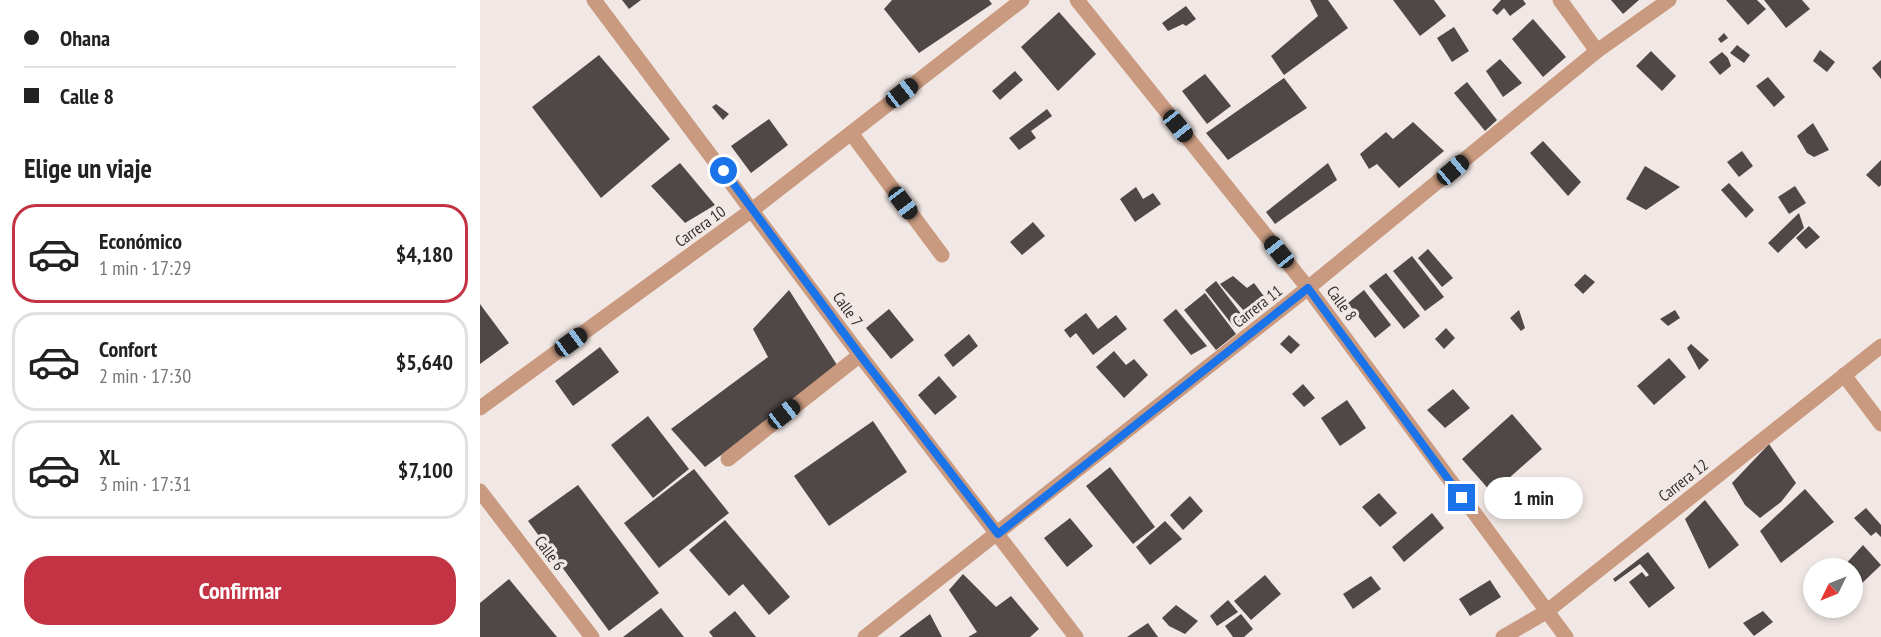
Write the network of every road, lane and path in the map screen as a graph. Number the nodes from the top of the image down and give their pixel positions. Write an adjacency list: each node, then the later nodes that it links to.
1 (594, 0): 8 (street, Calle 7)
2 (1022, 0): 7 (street, Carrera 10)
3 (1077, 0): 10 (street, Calle 8)
4 (1560, 0): 6 (street)
5 (1669, 0): 6 (street, Carrera 11)
6 (1597, 51): 10 (street, Carrera 11)
7 (851, 133): 8 (street, Carrera 10); 9 (street)
8 (753, 210): 12 (street, Calle 7); 14 (street, Carrera 10)
9 (942, 255)
10 (1308, 288): 18 (street, Carrera 11); 19 (street, Calle 8)
11 (1881, 346): 13 (street, Carrera 12)
12 (860, 355): 16 (street); 18 (street, Calle 7)
13 (1844, 375): 15 (street); 19 (street, Carrera 12)
14 (480, 408)
15 (1881, 424)
16 (728, 459)
17 (480, 491): 20 (street, Calle 6)
18 (998, 534): 21 (street, Carrera 11); 22 (street, Calle 7)
19 (1546, 612): 23 (street, Carrera 12); 24 (street, Calle 8)
20 (592, 637)
21 (866, 637)
22 (1076, 637)
23 (1503, 637)
24 (1566, 637)

